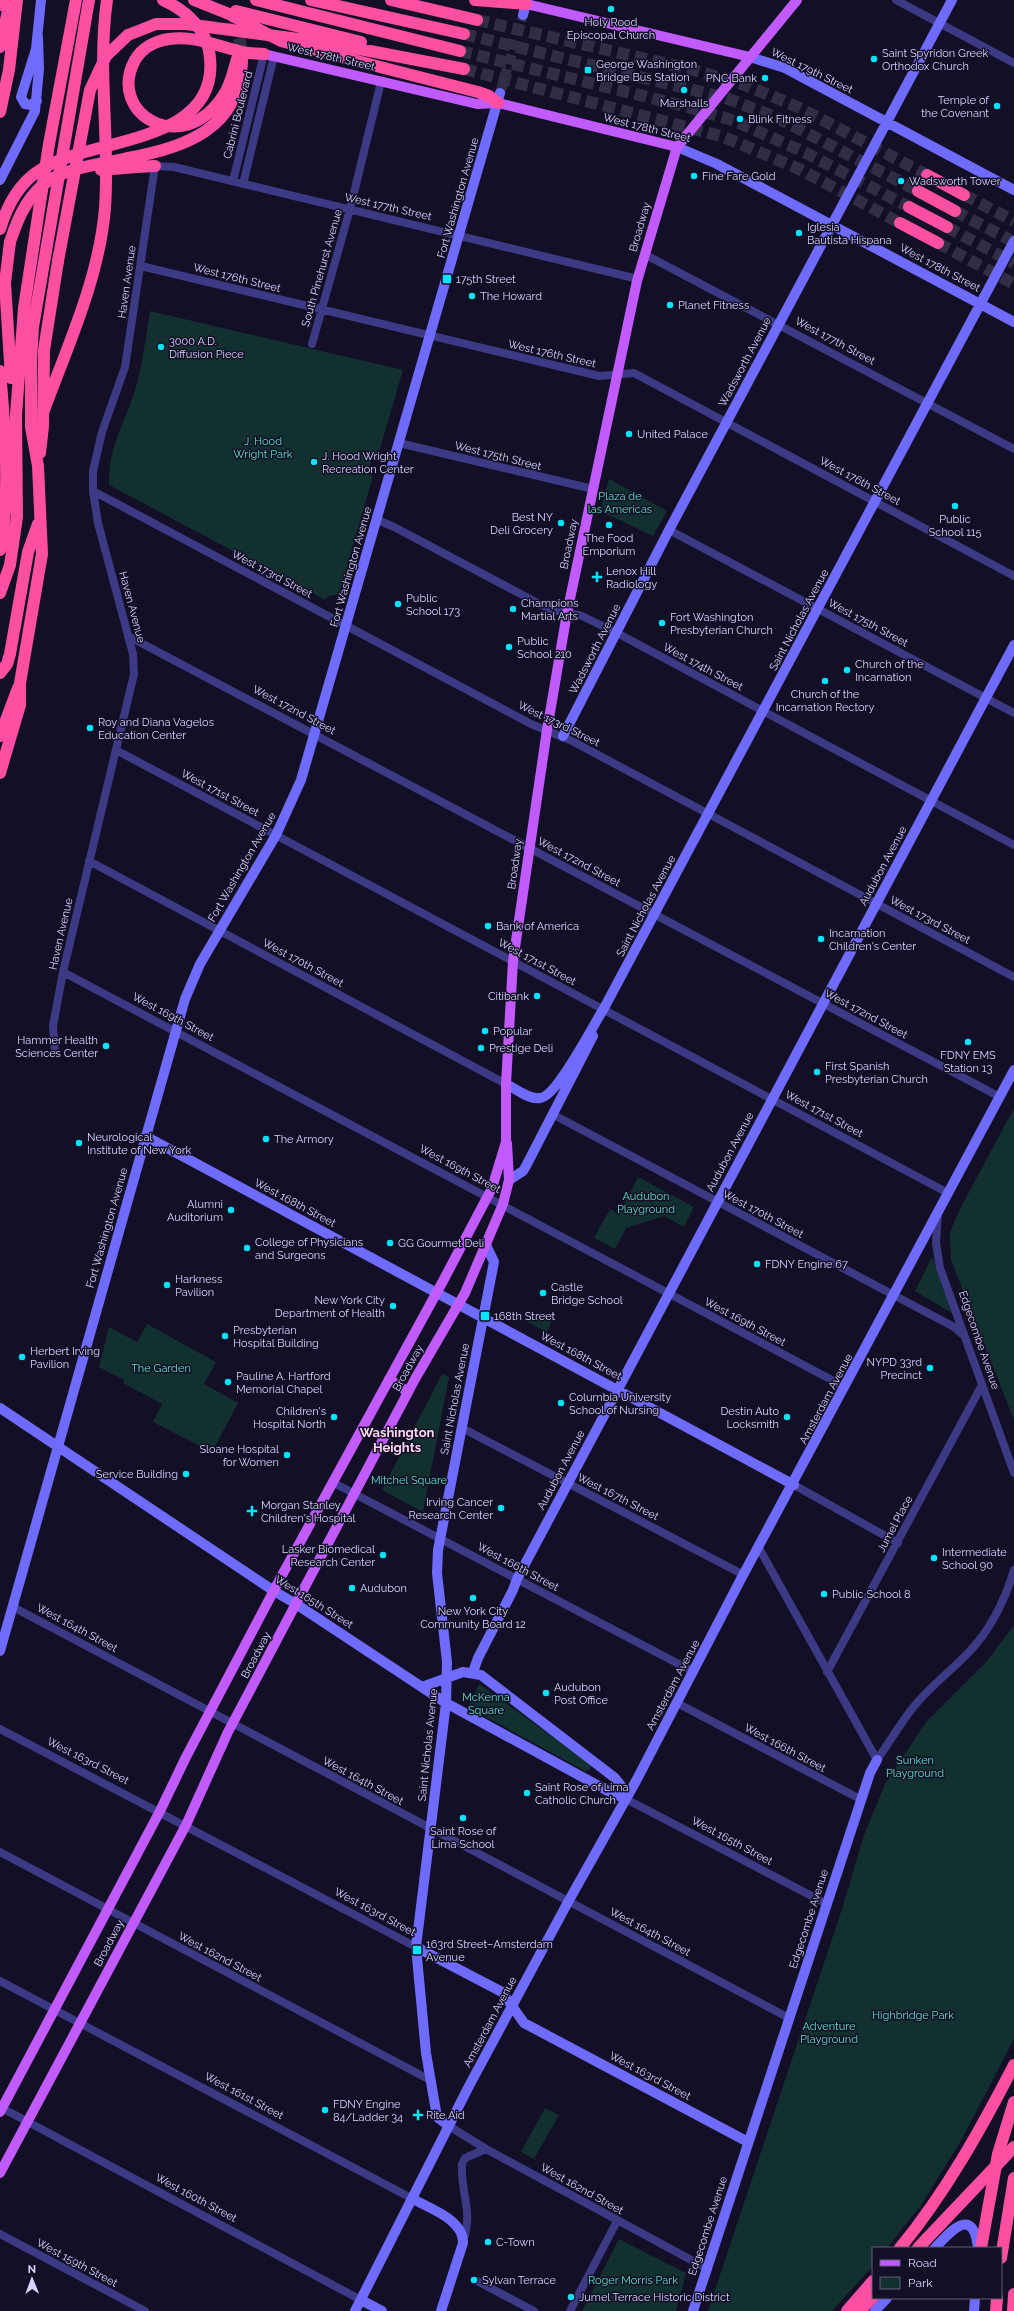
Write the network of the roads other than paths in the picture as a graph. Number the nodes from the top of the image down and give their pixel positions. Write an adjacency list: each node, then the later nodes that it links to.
1 (1, 0): 21 (highway)
2 (10, 0): 29 (highway)
3 (17, 0): 37 (highway)
4 (41, 0): 28 (main road)
5 (76, 0): 72 (highway, bridge)
6 (89, 0): 76 (highway, bridge)
7 (107, 0): 71 (highway)
8 (163, 0): 55 (highway, bridge)
9 (191, 0): 23 (highway, bridge)
10 (194, 0): 35 (highway, bridge)
11 (214, 0): 23 (highway)
12 (256, 0): 30 (highway)
13 (311, 0): 27 (highway)
14 (391, 0): 20 (highway)
15 (514, 0): 22 (street, West 179th Street)
16 (797, 0): 32 (main road, Broadway)
17 (896, 0): 25 (street)
18 (952, 0): 25 (main road, Wadsworth Avenue)
19 (481, 1): 22 (highway)
20 (404, 2): 24 (highway)
21 (0, 5)
22 (526, 6): 32 (main road, West 179th Street)
23 (234, 16): 26 (highway)
24 (477, 20)
25 (939, 23): 33 (street); 38 (main road, Wadsworth Avenue)
26 (150, 26): 31 (highway); 71 (highway, bridge)
27 (464, 34)
28 (38, 37): 36 (main road); 36 (main road)
29 (0, 47)
30 (460, 51)
31 (269, 55): 34 (main road, West 178th Street); 40 (highway); 44 (street, Cabrini Boulevard); 45 (street, Cabrini Boulevard)
32 (750, 57): 38 (main road, West 179th Street); 39 (main road, Broadway)
33 (1014, 63)
34 (382, 82): 35 (main road, West 178th Street); 50 (street, South Pinehurst Avenue)
35 (499, 98): 39 (main road, West 178th Street); 56 (main road, Fort Washington Avenue)
36 (36, 101): 43 (main road)
37 (0, 112)
38 (886, 122): 46 (main road, West 179th Street); 53 (main road, Wadsworth Avenue)
39 (677, 147): 53 (main road, West 178th Street); 59 (main road, Broadway)
40 (132, 163): 41 (highway); 72 (highway, bridge)
41 (155, 166): 44 (street, West 177th Street); 60 (street, Haven Avenue)
42 (927, 175): 48 (highway)
43 (0, 180)
44 (233, 182): 45 (street, West 177th Street)
45 (243, 184): 50 (street, West 177th Street)
46 (1014, 190)
47 (918, 191): 51 (highway)
48 (964, 194)
49 (909, 207): 54 (highway)
50 (350, 210): 56 (street, West 177th Street); 63 (street, South Pinehurst Avenue)
51 (955, 211)
52 (900, 223): 58 (highway)
53 (832, 224): 62 (main road, West 178th Street); 65 (main road, Wadsworth Avenue)
54 (946, 227)
55 (0, 229)
56 (459, 236): 61 (street, West 177th Street); 66 (main road, Fort Washington Avenue)
57 (1014, 241): 62 (main road, Saint Nicholas Avenue)
58 (938, 243)
59 (644, 254): 61 (main road, Broadway); 65 (street, West 177th Street)
60 (141, 266): 63 (street, West 176th Street); 78 (street, Haven Avenue)
61 (638, 279): 69 (main road, Broadway)
62 (980, 303): 64 (main road, West 178th Street); 70 (main road, Saint Nicholas Avenue)
63 (321, 310): 66 (street, West 176th Street); 67 (street, South Pinehurst Avenue)
64 (1014, 322)
65 (779, 324): 70 (street, West 177th Street); 73 (main road, Wadsworth Avenue)
66 (430, 336): 69 (street, West 176th Street); 74 (main road, Fort Washington Avenue)
67 (312, 344)
68 (0, 371): 83 (highway)
69 (616, 375): 73 (street, West 176th Street); 77 (main road, Broadway)
70 (928, 403): 75 (street, West 177th Street); 79 (main road, Saint Nicholas Avenue)
71 (43, 413): 76 (highway)
72 (16, 415): 85 (highway)
73 (726, 423): 79 (street, West 176th Street); 82 (main road, Wadsworth Avenue)
74 (399, 444): 77 (street, West 175th Street); 81 (main road, Fort Washington Avenue)
75 (1014, 449)
76 (38, 466): 80 (highway)
77 (593, 489): 87 (main road, Broadway)
78 (93, 491): 88 (street, West 173rd Street); 90 (street, Haven Avenue)
79 (875, 502): 84 (street, West 176th Street); 86 (main road, Saint Nicholas Avenue)
80 (39, 519): 92 (highway); 93 (highway)
81 (378, 520): 87 (street, West 174th Street); 88 (main road, Fort Washington Avenue)
82 (669, 530): 86 (street, West 175th Street); 89 (main road, Wadsworth Avenue)
83 (0, 550)
84 (1014, 576)
85 (0, 593)
86 (818, 609): 94 (street, West 175th Street); 95 (main road, Saint Nicholas Avenue)
87 (567, 613): 89 (street, West 174th Street); 97 (main road, Broadway)
88 (347, 626): 97 (street, West 173rd Street); 98 (main road, Fort Washington Avenue)
89 (617, 633): 95 (street, West 174th Street); 100 (main road, Wadsworth Avenue)
90 (128, 636): 98 (street, West 172nd Street); 101 (street, Haven Avenue)
91 (1014, 645): 94 (main road, Audubon Avenue)
92 (0, 673)
93 (20, 683): 99 (highway); 102 (highway)
94 (986, 698): 96 (street, West 175th Street); 103 (main road, Audubon Avenue)
95 (764, 711): 103 (street, West 174th Street); 104 (main road, Saint Nicholas Avenue)
96 (1014, 713)
97 (546, 730): 100 (street, West 173rd Street); 107 (main road, Broadway)
98 (315, 734): 105 (main road, Fort Washington Avenue); 107 (street, West 172nd Street)
99 (0, 736)
100 (563, 736): 104 (street, West 173rd Street)
101 (116, 750): 105 (street, West 171st Street); 108 (street, Haven Avenue)
102 (0, 773)
103 (931, 800): 106 (street, West 174th Street); 109 (main road, Audubon Avenue)
104 (709, 814): 109 (street, West 173rd Street); 110 (main road, Saint Nicholas Avenue)
105 (276, 836): 111 (main road, Fort Washington Avenue); 112 (street, West 171st Street)
106 (1014, 845)
107 (530, 848): 110 (street, West 172nd Street); 112 (main road, Broadway)
108 (89, 861): 111 (street, West 170th Street); 113 (street, Haven Avenue)
109 (877, 904): 114 (street, West 173rd Street); 115 (main road, Audubon Avenue)
110 (655, 915): 115 (street, West 172nd Street); 116 (main road, Saint Nicholas Avenue)
111 (220, 931): 117 (main road, Fort Washington Avenue); 120 (street, West 170th Street)
112 (513, 962): 116 (street, West 171st Street); 120 (main road, Broadway)
113 (63, 972): 117 (street, West 169th Street); 118 (street, Haven Avenue)
114 (1014, 977)
115 (822, 1003): 121 (main road, Audubon Avenue); 122 (street, West 172nd Street)
116 (603, 1010): 120 (main road, Saint Nicholas Avenue); 121 (street, West 171st Street); 123 (main road, Saint Nicholas Avenue)
117 (175, 1030): 124 (main road, Fort Washington Avenue); 128 (street, West 169th Street)
118 (55, 1053)
119 (1014, 1070): 122 (main road, Amsterdam Avenue)
120 (506, 1084): 125 (main road, Broadway)
121 (771, 1098): 127 (street, West 171st Street); 129 (main road, Audubon Avenue)
122 (1000, 1098): 127 (main road, Amsterdam Avenue)
123 (554, 1115): 126 (main road, Saint Nicholas Avenue); 129 (street, West 170th Street)
124 (145, 1136): 133 (main road, West 168th Street); 146 (main road, Fort Washington Avenue)
125 (506, 1142): 126 (main road, Broadway); 128 (main road, Broadway)
126 (509, 1180): 130 (main road, Broadway)
127 (948, 1193): 131 (main road, Amsterdam Avenue)
128 (489, 1197): 130 (street, West 169th Street); 133 (main road, Broadway)
129 (716, 1202): 134 (main road, Audubon Avenue); 135 (street, West 170th Street)
130 (503, 1204): 132 (main road, Broadway); 134 (street, West 169th Street)
131 (938, 1212): 135 (main road, Amsterdam Avenue); 138 (street, Edgecombe Avenue)
132 (486, 1245): 136 (main road, Broadway); 137 (main road, Saint Nicholas Avenue)
133 (437, 1293): 136 (main road, West 168th Street); 139 (main road, Broadway)
134 (668, 1295): 141 (street, West 169th Street); 142 (main road, Audubon Avenue)
135 (894, 1296): 138 (street, West 170th Street); 141 (main road, Amsterdam Avenue)
136 (459, 1305): 137 (main road, West 168th Street); 143 (main road, Broadway)
137 (484, 1318): 142 (main road, West 168th Street); 145 (main road, Saint Nicholas Avenue)
138 (962, 1334): 140 (street, Edgecombe Avenue)
139 (389, 1379): 143 (main road); 148 (main road, Broadway)
140 (982, 1385): 147 (street, Edgecombe Avenue); 153 (street, Jumel Place)
141 (846, 1387): 150 (main road, Amsterdam Avenue)
142 (618, 1390): 149 (main road, Audubon Avenue); 150 (main road, West 168th Street)
143 (408, 1392): 151 (main road, Broadway)
144 (0, 1408): 146 (main road, West 165th Street)
145 (462, 1428): 149 (street, West 167th Street); 152 (main road, Saint Nicholas Avenue)
146 (57, 1446): 158 (main road, West 165th Street); 160 (main road, Fort Washington Avenue)
147 (1014, 1473)
148 (332, 1482): 151 (street, West 166th Street); 158 (main road, Broadway)
149 (567, 1483): 156 (street, West 167th Street); 157 (main road, Audubon Avenue)
150 (794, 1485): 153 (street, West 168th Street); 154 (main road, Amsterdam Avenue)
151 (354, 1495): 152 (street, West 166th Street); 159 (main road, Broadway)
152 (439, 1537): 157 (street, West 166th Street); 165 (main road, Saint Nicholas Avenue)
153 (898, 1542): 164 (street, Jumel Place)
154 (759, 1548): 156 (main road, Amsterdam Avenue); 164 (street)
155 (1014, 1570): 172 (street, Edgecombe Avenue)
156 (744, 1575): 163 (main road, Amsterdam Avenue)
157 (517, 1579): 162 (main road, Audubon Avenue); 163 (street, West 166th Street)
158 (274, 1592): 159 (main road, West 165th Street); 169 (main road, Broadway)
159 (296, 1604): 166 (main road, West 165th Street); 170 (main road, Broadway)
160 (13, 1607): 161 (main road, Fort Washington Avenue); 169 (street, West 164th Street)
161 (0, 1651)
162 (473, 1672): 165 (main road); 173 (main road)
163 (694, 1672): 168 (main road, Amsterdam Avenue)
164 (827, 1672): 172 (street)
165 (446, 1680): 166 (main road); 167 (main road, Saint Nicholas Avenue)
166 (422, 1687): 167 (main road, West 165th Street)
167 (446, 1703): 173 (main road, West 165th Street); 177 (main road, Saint Nicholas Avenue)
168 (677, 1703): 173 (main road, Amsterdam Avenue); 174 (street, West 166th Street)
169 (210, 1711): 170 (street, West 164th Street); 175 (main road, Broadway)
170 (233, 1724): 176 (main road, Broadway); 177 (street, West 164th Street)
171 (0, 1729): 175 (street, West 163rd Street)
172 (877, 1760): 174 (main road, Edgecombe Avenue)
173 (626, 1799): 179 (main road, Amsterdam Avenue); 180 (street, West 165th Street)
174 (862, 1800): 180 (main road, Edgecombe Avenue)
175 (160, 1812): 176 (street, West 163rd Street); 181 (main road, Broadway)
176 (186, 1825): 182 (main road, Broadway); 183 (street, West 163rd Street)
177 (431, 1829): 179 (street, West 164th Street); 183 (main road, Saint Nicholas Avenue)
178 (0, 1852): 181 (street, West 162nd Street)
179 (568, 1902): 185 (main road, Amsterdam Avenue); 187 (street, West 164th Street)
180 (827, 1904): 187 (main road, Edgecombe Avenue)
181 (108, 1909): 182 (street, West 162nd Street); 186 (main road, Broadway)
182 (133, 1923): 188 (main road, Broadway); 190 (street, West 162nd Street)
183 (416, 1947): 185 (main road, West 163rd Street); 190 (main road, Saint Nicholas Avenue)
184 (0, 1981): 186 (street, West 161st Street)
185 (512, 2007): 194 (main road, Amsterdam Avenue); 195 (main road, West 163rd Street)
186 (55, 2010): 188 (street, West 161st Street); 192 (main road, Broadway)
187 (789, 2018): 195 (main road, Edgecombe Avenue)
188 (80, 2023): 193 (main road, Broadway); 200 (street, West 161st Street)
189 (1014, 2064): 204 (highway)
190 (430, 2080): 194 (main road, Saint Nicholas Avenue)
191 (1014, 2102): 207 (highway)
192 (1, 2109): 193 (street, West 160th Street)
193 (27, 2121): 198 (main road, Broadway); 218 (street, West 160th Street)
194 (449, 2126): 197 (street, West 162nd Street); 200 (main road, Amsterdam Avenue)
195 (748, 2142): 210 (main road, Edgecombe Avenue)
196 (1014, 2147): 205 (highway, bridge)
197 (486, 2149): 201 (street, West 162nd Street); 203 (street)
198 (0, 2173)
199 (1014, 2178): 209 (highway)
200 (413, 2199): 203 (main road, West 161st Street); 218 (main road, Amsterdam Avenue)
201 (618, 2222): 210 (street, West 162nd Street); 224 (street)
202 (0, 2234): 219 (street, West 159th Street)
203 (463, 2243): 222 (main road)
204 (901, 2247)
205 (919, 2247)
206 (935, 2247): 208 (main road)
207 (979, 2247)
208 (979, 2247)
209 (1002, 2252)
210 (706, 2268): 225 (main road, Edgecombe Avenue)
211 (477, 2281): 223 (street)
212 (872, 2282): 226 (highway)
213 (1014, 2294): 231 (highway)
214 (872, 2297): 227 (highway)
215 (886, 2299): 228 (main road)
216 (975, 2299): 229 (main road)
217 (997, 2299): 230 (highway)
218 (361, 2300): 220 (main road, Amsterdam Avenue); 221 (main road, West 160th Street)
219 (144, 2311)
220 (355, 2311)
221 (382, 2311)
222 (441, 2311)
223 (534, 2311)
224 (570, 2311)
225 (693, 2311)
226 (847, 2311)
227 (860, 2311)
228 (875, 2311)
229 (974, 2311)
230 (996, 2311)
231 (1013, 2311)

